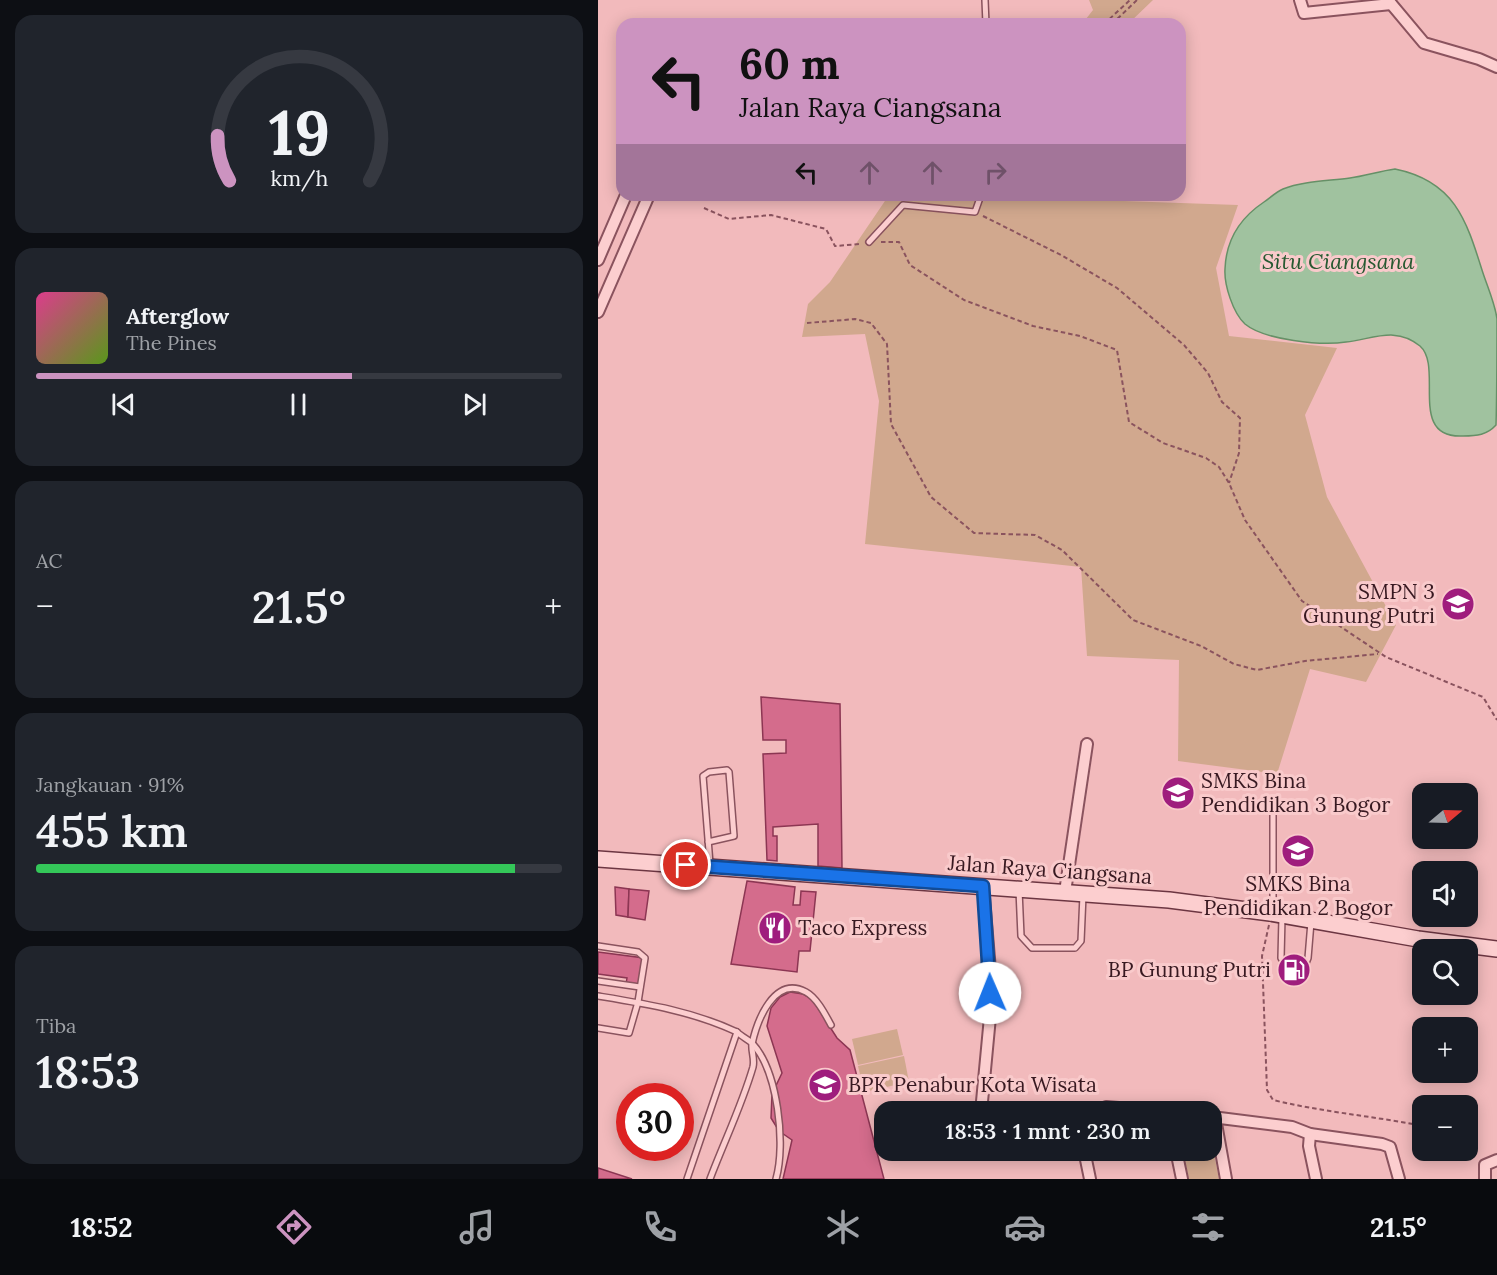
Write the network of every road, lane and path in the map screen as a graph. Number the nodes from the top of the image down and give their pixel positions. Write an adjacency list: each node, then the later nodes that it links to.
1 (985, 0): 6 (lane)
2 (1130, 0): 7 (path)
3 (1137, 0): 8 (path)
4 (1300, 0): 5 (street)
5 (1389, 2): 9 (street)
6 (986, 18)
7 (1110, 18)
8 (1118, 18)
9 (1496, 67)
10 (623, 201): 16 (street)
11 (646, 201): 17 (street)
12 (979, 201): 14 (lane)
13 (704, 208): 15 (path)
14 (975, 212): 15 (lane); 19 (path)
15 (869, 243): 19 (path)
16 (598, 260)
17 (598, 312)
18 (807, 322): 20 (path)
19 (1229, 483): 20 (path)
20 (1380, 654): 21 (path)
21 (1496, 720)
22 (1087, 744): 29 (street)
23 (1273, 806): 31 (lane)
24 (708, 842): 24 (lane); 26 (lane)
25 (598, 859): 26 (main road, Jalan Raya Ciangsana)
26 (710, 866): 27 (main road, Jalan Raya Ciangsana)
27 (983, 886): 28 (main road, Jalan Raya Ciangsana); 43 (street)
28 (1019, 888): 29 (main road, Jalan Raya Ciangsana); 30 (lane)
29 (1065, 892): 30 (main road, Jalan Raya Ciangsana)
30 (1083, 893): 31 (main road, Jalan Raya Ciangsana)
31 (1275, 914): 32 (main road, Jalan Raya Ciangsana); 32 (lane); 45 (path)
32 (1311, 920): 34 (main road, Jalan Raya Ciangsana)
33 (598, 946): 36 (lane)
34 (1496, 950)
35 (598, 981): 36 (lane)
36 (640, 987): 38 (lane)
37 (598, 996): 38 (lane)
38 (638, 1002): 40 (lane); 41 (lane)
39 (831, 1025): 42 (lane)
40 (598, 1028)
41 (737, 1032): 42 (lane); 51 (lane)
42 (752, 1044): 52 (lane); 53 (lane)
43 (981, 1101)
44 (1222, 1119): 46 (street)
45 (1412, 1124)
46 (1310, 1134): 57 (street); 58 (street)
47 (1222, 1160): 56 (street)
48 (1496, 1160): 59 (street)
49 (1086, 1161): 54 (street)
50 (1178, 1161): 55 (street)
51 (687, 1179)
52 (710, 1179)
53 (776, 1179)
54 (1090, 1179)
55 (1182, 1179)
56 (1226, 1179)
57 (1316, 1179)
58 (1399, 1179)
59 (1485, 1179)

